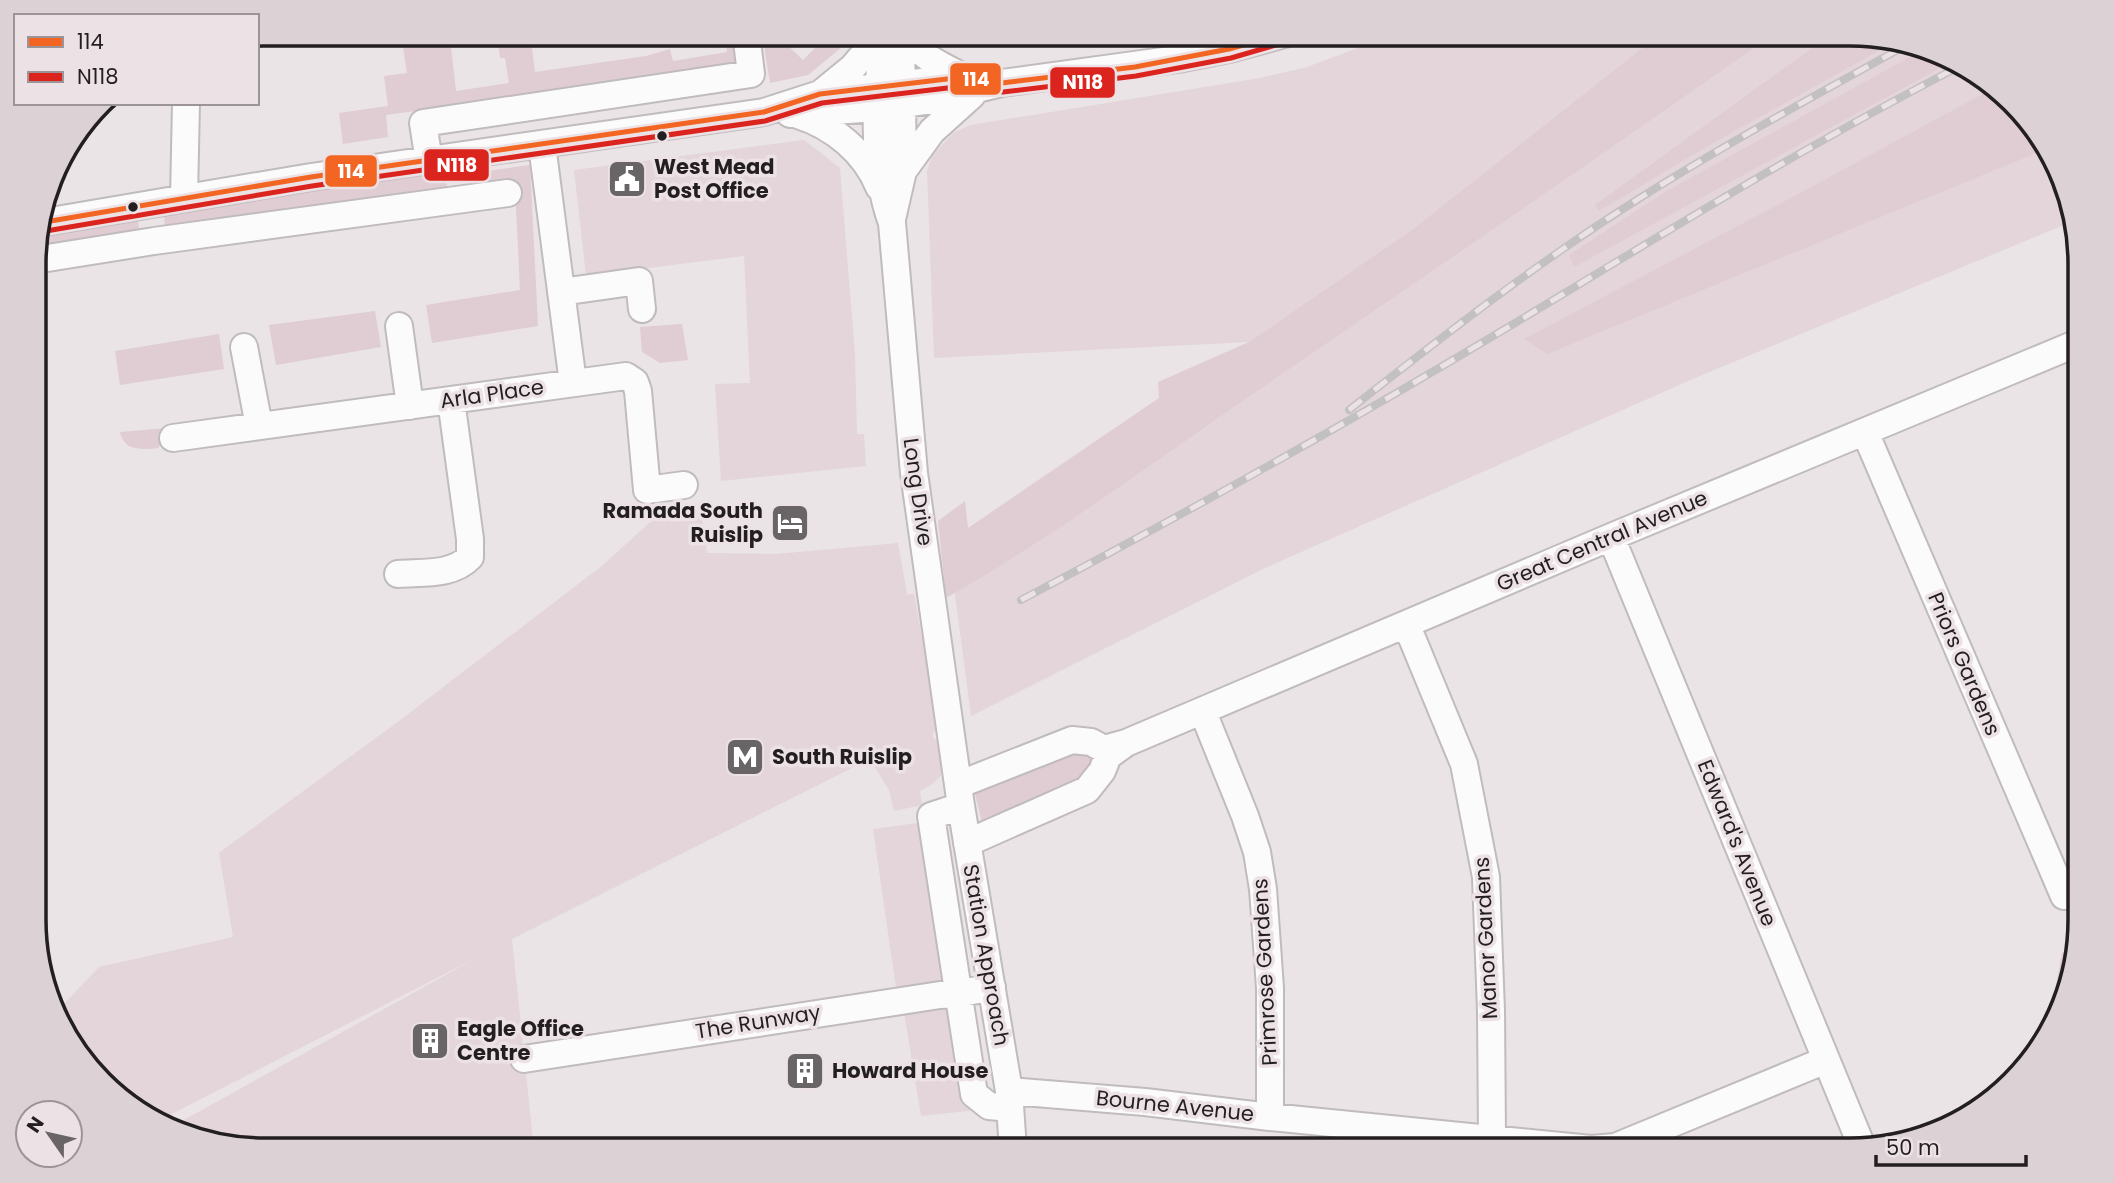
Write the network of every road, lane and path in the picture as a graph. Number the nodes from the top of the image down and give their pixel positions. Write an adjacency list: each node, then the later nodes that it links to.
1 (748, 46): 16 (street)
2 (872, 46): 8 (street)
3 (882, 46): 10 (street, Long Drive)
4 (901, 46): 9 (street, Long Drive)
5 (915, 46): 7 (street)
6 (1240, 46): 7 (street)
7 (982, 83): 9 (street); 17 (street)
8 (820, 94): 10 (street); 12 (street)
9 (903, 94): 10 (street); 17 (street, Long Drive)
10 (877, 98): 13 (street); 20 (street, Long Drive)
11 (186, 105): 19 (street)
12 (764, 112): 13 (street); 14 (street)
13 (796, 114): 20 (street)
14 (542, 145): 15 (street); 27 (street, Arla Place)
15 (456, 158): 16 (street); 21 (street)
16 (429, 161): 19 (street)
17 (903, 171): 24 (street, Long Drive)
18 (508, 193): 21 (street)
19 (184, 198): 22 (street)
20 (883, 198): 24 (street, Long Drive)
21 (457, 199): 25 (street)
22 (151, 203): 23 (street); 25 (street)
23 (50, 221)
24 (892, 223): 44 (street, Long Drive)
25 (154, 241): 26 (street)
26 (46, 258)
27 (561, 292): 28 (street); 32 (street, Arla Place)
28 (642, 309)
29 (399, 326): 34 (street)
30 (244, 347): 35 (street)
31 (2068, 347): 36 (street, Great Central Avenue)
32 (573, 383): 33 (street, Arla Place); 38 (street)
33 (451, 400): 34 (street, Arla Place); 40 (street)
34 (410, 406): 35 (street, Arla Place)
35 (259, 426): 37 (street, Arla Place)
36 (1865, 432): 39 (street, Great Central Avenue); 47 (street, Priors Gardens)
37 (173, 438)
38 (684, 485)
39 (1611, 537): 41 (street, Great Central Avenue); 51 (street, Edward's Avenue)
40 (398, 574)
41 (1404, 625): 42 (street, Great Central Avenue); 55 (street, Manor Gardens)
42 (1203, 712): 43 (street, Great Central Avenue); 53 (street, Primrose Gardens)
43 (1126, 743): 44 (street, Great Central Avenue); 46 (street, Great Central Avenue)
44 (958, 784): 45 (street, Great Central Avenue); 46 (street, Station Approach)
45 (931, 816): 49 (street, Bourne Avenue)
46 (967, 842): 48 (street, Station Approach)
47 (2064, 896)
48 (992, 987): 49 (street, The Runway); 52 (street, Station Approach)
49 (957, 994): 50 (street, The Runway); 52 (street, Bourne Avenue)
50 (524, 1059)
51 (1826, 1060): 56 (street, Bourne Avenue); 57 (street, Edward's Avenue)
52 (1010, 1100): 53 (street, Bourne Avenue); 58 (street, Station Approach)
53 (1270, 1117): 54 (street, Bourne Avenue)
54 (1474, 1137)
55 (1492, 1137)
56 (1639, 1137)
57 (1858, 1137)
58 (1012, 1138)

